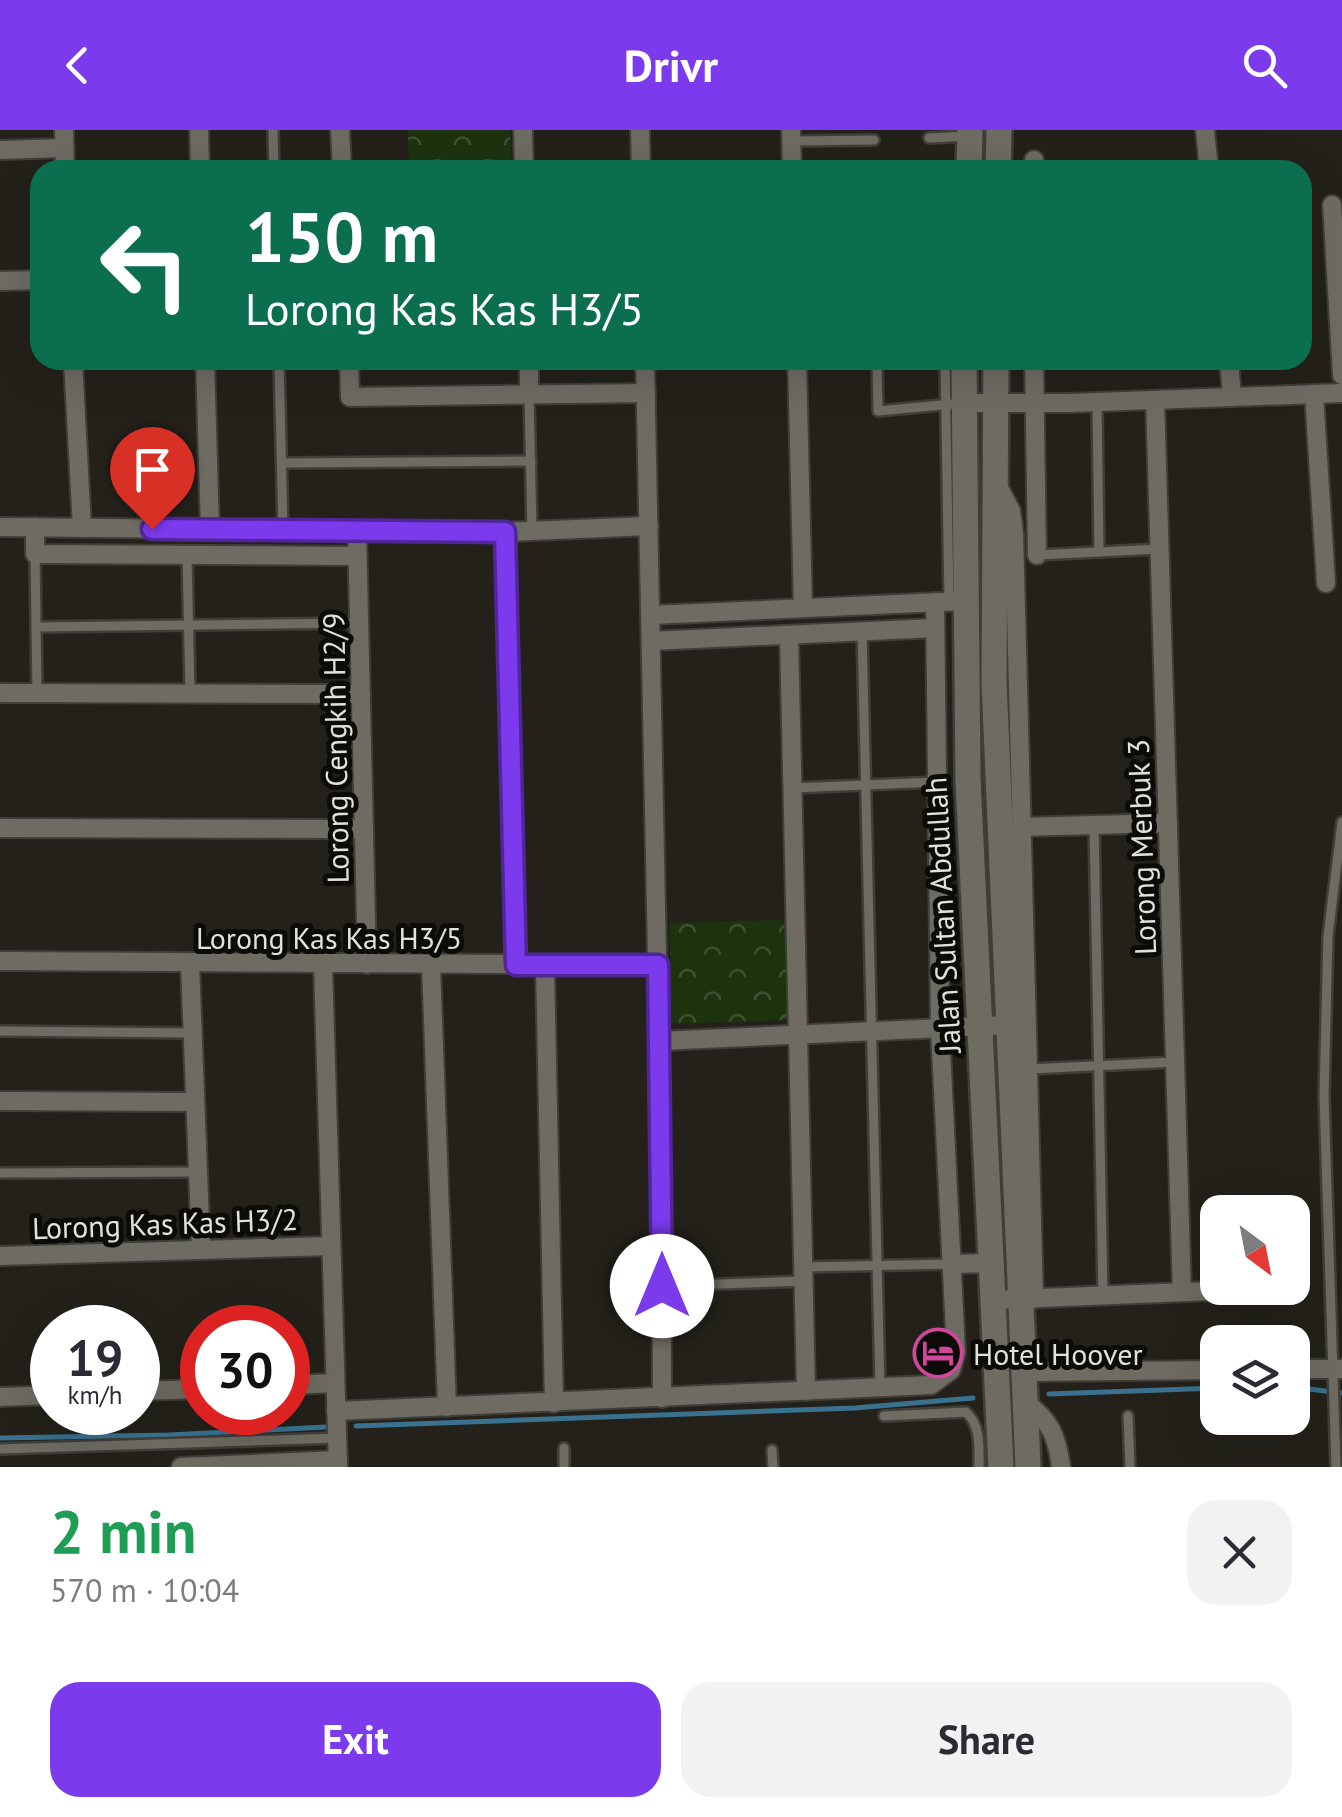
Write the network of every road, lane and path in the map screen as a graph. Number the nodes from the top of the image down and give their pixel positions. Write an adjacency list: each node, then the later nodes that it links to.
1 (199, 130): 14 (street)
2 (273, 130): 15 (lane)
3 (340, 130): 16 (street)
4 (523, 130): 17 (street)
5 (640, 130): 18 (street)
6 (998, 130): 20 (main road)
7 (1205, 130): 21 (street)
8 (969, 132): 10 (lane); 19 (main road)
9 (791, 136): 12 (lane)
10 (929, 138)
11 (64, 139): 13 (street)
12 (874, 140)
13 (0, 150)
14 (200, 160)
15 (274, 160)
16 (342, 160)
17 (524, 160)
18 (641, 160)
19 (969, 160)
20 (998, 160)
21 (1208, 160)
22 (1332, 206): 38 (street)
23 (30, 280): 24 (street)
24 (0, 281)
25 (74, 370): 57 (street)
26 (205, 370): 59 (street)
27 (279, 370): 50 (lane)
28 (349, 370): 42 (street)
29 (529, 370): 42 (street)
30 (645, 370): 39 (street)
31 (797, 370): 72 (street)
32 (877, 370): 46 (lane)
33 (947, 370): 46 (lane)
34 (962, 370): 46 (main road, Jalan Sultan Abdullah)
35 (996, 370): 47 (main road, Jalan Sultan Abdullah)
36 (1034, 370): 48 (street)
37 (1229, 370): 43 (street)
38 (1342, 375)
39 (646, 393): 42 (street); 55 (street)
40 (1342, 393): 41 (street)
41 (1314, 394): 43 (street); 53 (street)
42 (530, 395): 49 (lane)
43 (1232, 397): 44 (street)
44 (1155, 400): 45 (street); 64 (street, Lorong Merbuk 3)
45 (1098, 402): 48 (street); 65 (lane)
46 (955, 403): 47 (street); 71 (main road, Jalan Sultan Abdullah)
47 (996, 403): 48 (street); 51 (main road, Jalan Sultan Abdullah)
48 (1035, 403): 67 (street)
49 (530, 461): 50 (lane); 62 (lane)
50 (282, 463): 60 (lane)
51 (994, 482): 92 (street); 103 (main road, Jalan Sultan Abdullah)
52 (1342, 493): 53 (street)
53 (1320, 494): 70 (street)
54 (0, 526): 56 (street)
55 (649, 526): 62 (street); 73 (street)
56 (35, 527): 57 (street); 66 (street)
57 (82, 528): 58 (street)
58 (187, 529): 59 (street); 68 (street)
59 (210, 530): 60 (street)
60 (284, 530): 61 (street)
61 (357, 531): 63 (street); 69 (street, Lorong Cengkih H2/9)
62 (532, 531): 63 (street)
63 (505, 532): 100 (street)
64 (1160, 549): 65 (lane); 90 (street, Lorong Merbuk 3)
65 (1099, 552): 67 (lane)
66 (35, 554): 68 (street); 76 (lane)
67 (1037, 554)
68 (187, 555): 69 (street); 75 (lane)
69 (357, 556): 74 (street, Lorong Cengkih H2/9)
70 (1326, 583)
71 (949, 601): 72 (street); 77 (street); 85 (main road, Jalan Sultan Abdullah)
72 (803, 608): 73 (street)
73 (650, 615): 80 (street)
74 (360, 622): 75 (lane); 84 (street, Lorong Cengkih H2/9)
75 (188, 625): 76 (lane); 83 (lane)
76 (36, 627): 82 (lane)
77 (935, 628): 78 (street); 86 (street)
78 (862, 632): 79 (street); 87 (lane)
79 (788, 635): 80 (street); 88 (street)
80 (651, 642): 101 (street)
81 (0, 694): 82 (street)
82 (37, 694): 83 (street)
83 (190, 694): 84 (street)
84 (362, 694): 94 (street, Lorong Cengkih H2/9)
85 (968, 780): 86 (street); 104 (main road, Jalan Sultan Abdullah)
86 (937, 782): 87 (lane); 105 (street)
87 (865, 785): 88 (lane); 107 (lane)
88 (792, 788): 109 (street)
89 (1342, 822): 119 (lane)
90 (1168, 823): 91 (street); 111 (street, Lorong Merbuk 3)
91 (1094, 825): 92 (street); 112 (lane)
92 (1020, 827): 113 (street)
93 (0, 828): 94 (street)
94 (364, 828): 98 (street, Lorong Cengkih H2/9)
95 (0, 961): 96 (street, Lorong Kas Kas H3/5)
96 (190, 964): 97 (street, Lorong Kas Kas H3/5); 108 (street)
97 (323, 964): 98 (street, Lorong Kas Kas H3/5); 118 (street)
98 (367, 964): 99 (street, Lorong Kas Kas H3/5)
99 (431, 965): 100 (street, Lorong Kas Kas H3/5); 146 (street)
100 (516, 965): 102 (street, Lorong Kas Kas H3/5)
101 (658, 965): 102 (street, Lorong Kas Kas H3/5); 110 (street)
102 (545, 966): 145 (street)
103 (1008, 1026): 104 (street); 131 (main road, Jalan Sultan Abdullah)
104 (980, 1028): 105 (street); 123 (main road, Jalan Sultan Abdullah)
105 (940, 1029): 107 (street); 124 (street)
106 (0, 1031): 108 (lane)
107 (872, 1032): 109 (street); 125 (lane)
108 (192, 1034): 115 (street)
109 (799, 1035): 110 (street); 126 (street)
110 (659, 1040): 127 (street)
111 (1176, 1062): 112 (lane); 129 (street, Lorong Merbuk 3)
112 (1099, 1066): 113 (lane); 130 (lane)
113 (1028, 1069): 131 (street)
114 (0, 1101): 115 (street)
115 (194, 1102): 116 (street)
116 (198, 1172): 117 (lane); 121 (street)
117 (0, 1173)
118 (332, 1246): 121 (street, Lorong Kas Kas H3/2); 137 (street)
119 (1328, 1246): 120 (lane); 136 (lane)
120 (1342, 1246)
121 (201, 1249): 122 (street, Lorong Kas Kas H3/2)
122 (0, 1256)
123 (990, 1263): 124 (street); 132 (main road, Jalan Sultan Abdullah)
124 (952, 1264): 125 (lane); 139 (street)
125 (875, 1265): 126 (lane); 139 (lane)
126 (803, 1274): 127 (lane); 140 (street)
127 (662, 1286): 143 (street)
128 (1200, 1291): 129 (street)
129 (1182, 1292): 130 (street)
130 (1103, 1296): 131 (street)
131 (1026, 1299): 132 (street); 135 (main road, Jalan Sultan Abdullah)
132 (991, 1300): 154 (main road, Jalan Sultan Abdullah)
133 (1200, 1370): 135 (street)
134 (1310, 1371): 136 (street)
135 (1023, 1372): 144 (main road, Jalan Sultan Abdullah)
136 (1337, 1373): 162 (lane)
137 (335, 1383): 138 (street); 147 (street)
138 (310, 1384)
139 (880, 1387): 140 (street)
140 (806, 1391): 143 (street)
141 (30, 1396): 142 (street)
142 (0, 1397)
143 (662, 1398): 145 (street)
144 (1024, 1402): 159 (main road, Jalan Sultan Abdullah); 160 (street)
145 (554, 1403): 146 (street)
146 (446, 1407): 147 (street)
147 (336, 1411): 150 (street)
148 (884, 1416): 154 (lane)
149 (1128, 1416): 161 (lane)
150 (337, 1438): 152 (lane); 155 (street)
151 (564, 1448): 157 (lane)
152 (0, 1449)
153 (772, 1450): 158 (lane)
154 (989, 1462)
155 (338, 1464): 156 (street)
156 (181, 1467)
157 (564, 1467)
158 (773, 1467)
159 (1028, 1467)
160 (1061, 1467)
161 (1130, 1467)
162 (1336, 1467)

